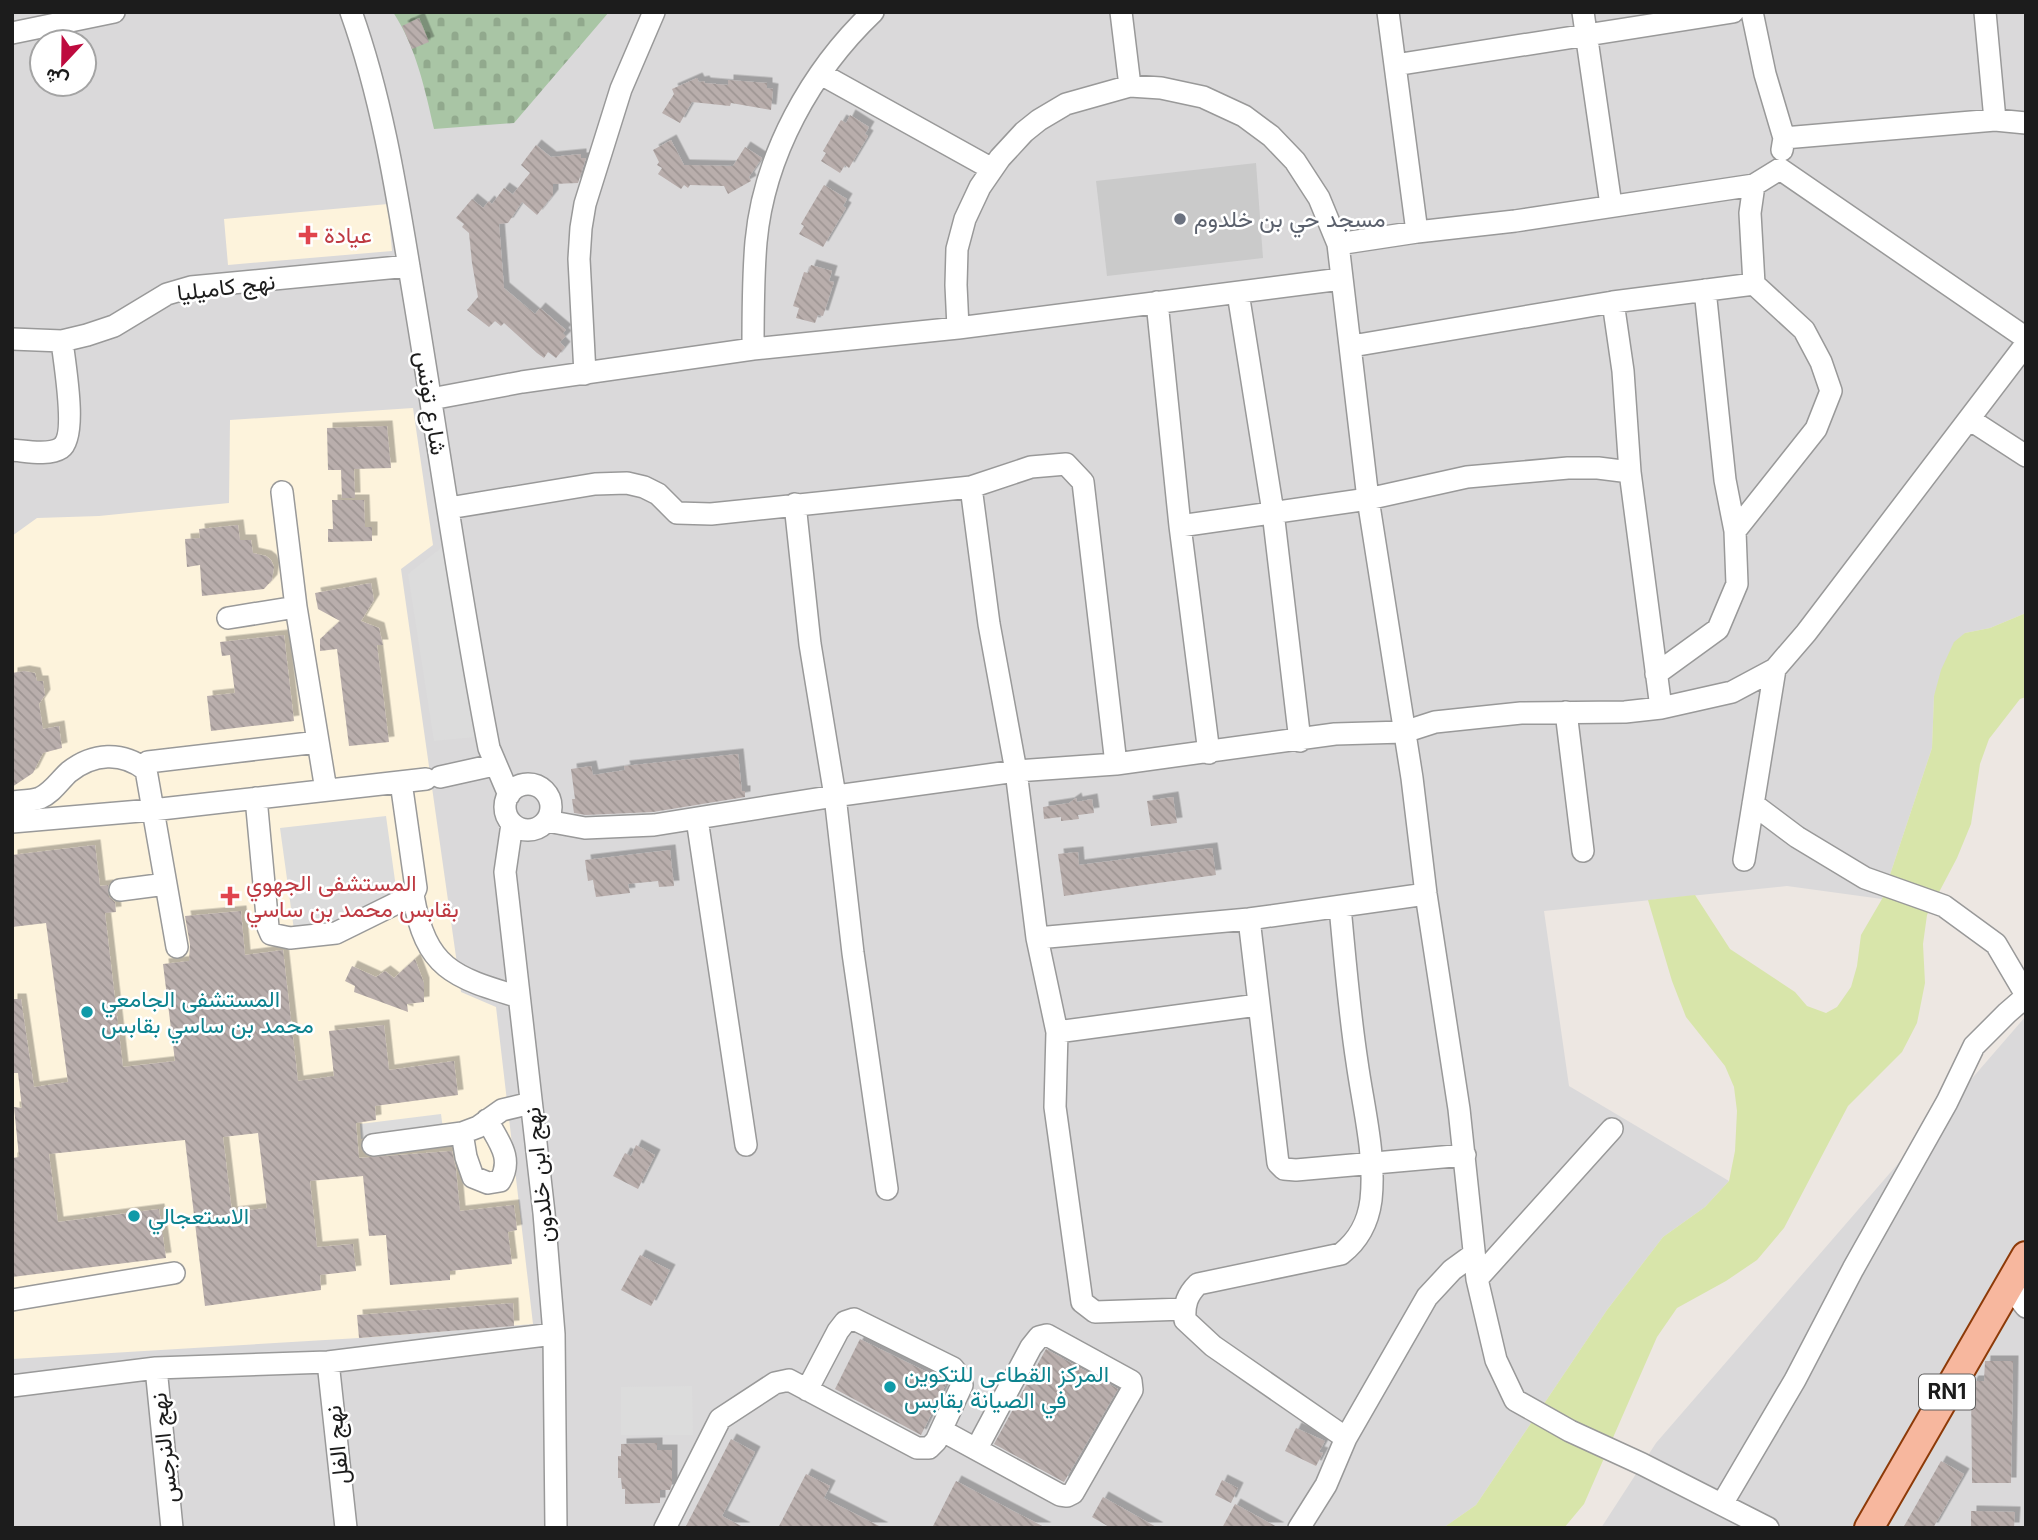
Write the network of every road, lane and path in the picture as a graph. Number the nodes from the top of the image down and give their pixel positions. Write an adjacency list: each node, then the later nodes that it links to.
1 (114, 12): 11 (street)
2 (351, 12): 26 (street, شارع تونس)
3 (654, 12): 40 (street)
4 (873, 12): 15 (street)
5 (1121, 12): 16 (street)
6 (1388, 12): 14 (street)
7 (1583, 12): 13 (street)
8 (1733, 12): 13 (street)
9 (1752, 12): 19 (street)
10 (1985, 12): 17 (street)
11 (79, 15): 12 (street)
12 (12, 33)
13 (1587, 34): 14 (street); 23 (street)
14 (1395, 65): 24 (street)
15 (821, 74): 20 (street); 39 (street)
16 (1130, 86): 20 (street); 25 (street)
17 (1995, 120): 18 (street); 19 (street)
18 (2026, 123)
19 (1784, 138): 21 (street)
20 (992, 169): 33 (street)
21 (1780, 169): 22 (street); 34 (street)
22 (1755, 185): 23 (street); 28 (street)
23 (1611, 205): 24 (street)
24 (1417, 232): 25 (street)
25 (1338, 244): 27 (street)
26 (409, 266): 36 (street, نهج كاميليا); 41 (street, شارع تونس)
27 (1341, 279): 30 (street); 38 (street)
28 (1754, 284): 29 (street); 53 (street)
29 (1705, 290): 31 (street); 53 (street)
30 (1238, 293): 32 (street); 51 (street)
31 (1613, 302): 38 (street); 45 (street)
32 (1157, 303): 33 (street); 52 (street)
33 (958, 328): 39 (street)
34 (2026, 338)
35 (12, 339): 36 (street, نهج كاميليا)
36 (62, 341): 43 (street)
37 (2026, 344): 42 (street)
38 (1352, 346): 48 (street)
39 (753, 349): 40 (street)
40 (585, 374): 41 (street)
41 (431, 399): 50 (street, شارع تونس)
42 (1969, 419): 44 (street); 56 (street)
43 (12, 450)
44 (2026, 456)
45 (1630, 472): 48 (street); 57 (street)
46 (971, 487): 49 (street); 64 (street); 67 (street)
47 (282, 492): 54 (street)
48 (1368, 499): 51 (street); 60 (street)
49 (795, 504): 50 (street); 71 (street)
50 (449, 508): 65 (street, شارع تونس)
51 (1273, 512): 52 (street); 61 (street)
52 (1180, 526): 63 (street)
53 (1735, 531): 57 (street)
54 (296, 607): 55 (street); 62 (street)
55 (228, 618)
56 (1775, 669): 58 (street); 74 (street)
57 (1656, 674): 58 (street)
58 (1661, 708): 59 (street)
59 (1566, 712): 60 (street); 80 (street)
60 (1404, 732): 61 (street); 84 (street)
61 (1300, 741): 63 (street)
62 (318, 742): 66 (street); 69 (street)
63 (1209, 753): 64 (street)
64 (1116, 764): 67 (street)
65 (494, 765): 68 (street); 70 (street, شارع تونس)
66 (146, 770): 73 (street); 75 (street)
67 (1016, 771): 71 (street); 88 (street)
68 (401, 782): 69 (street); 85 (street)
69 (326, 790): 72 (street)
70 (509, 795): 77 (street); 79 (street)
71 (835, 796): 76 (street); 102 (street)
72 (256, 799): 75 (street); 85 (street)
73 (12, 802)
74 (1753, 804): 81 (street); 91 (street)
75 (152, 810): 78 (street); 82 (street)
76 (698, 819): 77 (street); 99 (street)
77 (547, 821): 79 (street)
78 (12, 822)
79 (512, 824): 90 (street, نهج ابن خلدون)
80 (1583, 851)
81 (1744, 860)
82 (166, 884): 83 (street); 89 (street)
83 (120, 890)
84 (1426, 894): 86 (street); 100 (street)
85 (413, 895): 90 (street)
86 (1340, 907): 87 (street); 101 (street)
87 (1248, 919): 88 (street); 92 (street)
88 (1037, 938): 93 (street)
89 (177, 947)
90 (519, 997): 94 (street, نهج ابن خلدون)
91 (2026, 998): 118 (street)
92 (1258, 1004): 93 (street); 101 (street)
93 (1056, 1032): 109 (street)
94 (531, 1103): 95 (street); 110 (street, نهج ابن خلدون)
95 (487, 1120): 97 (street); 97 (street)
96 (1612, 1129): 106 (street)
97 (462, 1133): 98 (street)
98 (373, 1145)
99 (746, 1145)
100 (1465, 1155): 101 (street); 103 (street)
101 (1371, 1164): 109 (street)
102 (887, 1189)
103 (1474, 1254): 106 (street); 116 (street)
104 (2026, 1256): 107 (main road, RN1)
105 (174, 1273): 108 (street)
106 (1477, 1279): 118 (street)
107 (2017, 1297): 126 (main road, RN1)
108 (12, 1300)
109 (1185, 1309): 116 (street)
110 (554, 1334): 111 (street); 122 (street, نهج ابن خلدون)
111 (328, 1362): 112 (street); 121 (street, نهج الفل)
112 (156, 1368): 113 (street); 120 (street, نهج النرجس)
113 (12, 1386)
114 (807, 1390): 115 (street); 115 (street); 123 (street)
115 (941, 1430): 117 (street)
116 (1346, 1438): 124 (street)
117 (978, 1448): 117 (street)
118 (1722, 1504): 119 (street)
119 (1743, 1523): 125 (street)
120 (172, 1528)
121 (346, 1528)
122 (556, 1528)
123 (665, 1528)
124 (1299, 1528)
125 (1768, 1528)
126 (1868, 1528)

